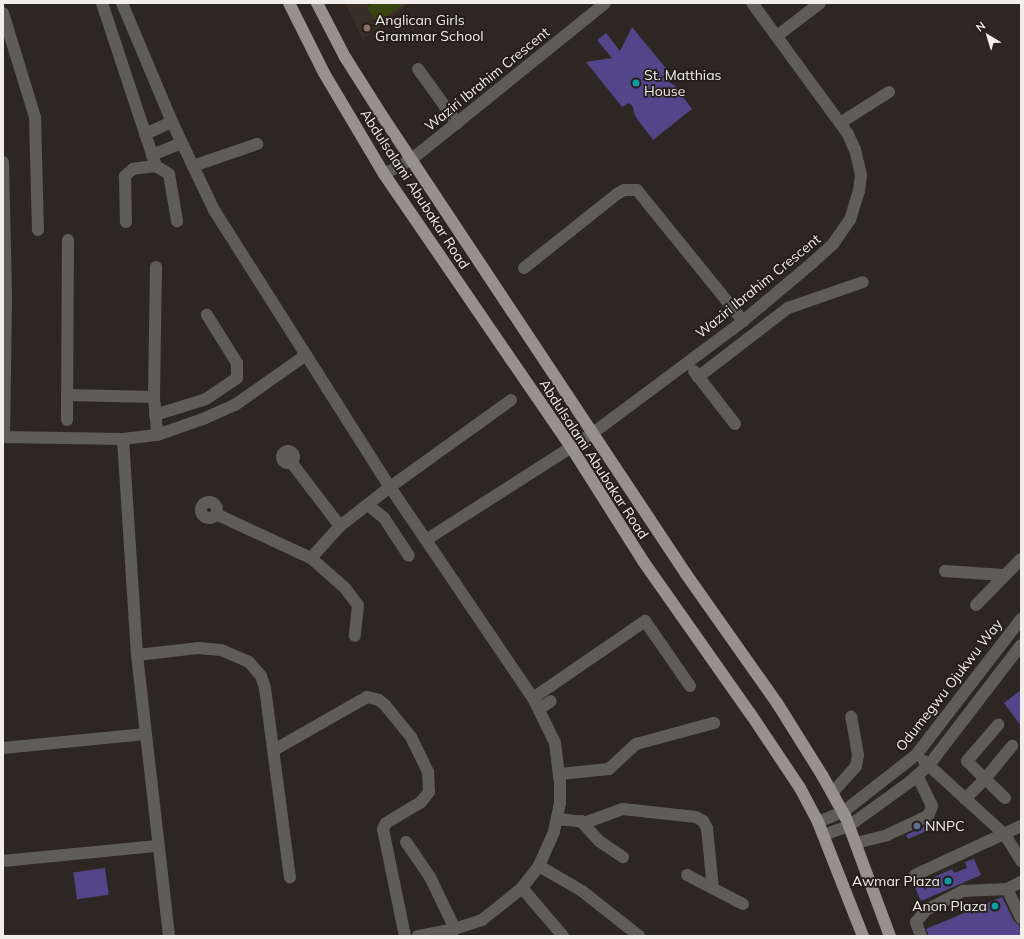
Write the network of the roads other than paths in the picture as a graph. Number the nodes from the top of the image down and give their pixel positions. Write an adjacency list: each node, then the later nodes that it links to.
1 (102, 3): 15 (street)
2 (289, 3): 22 (main road, Abdulsalami Abubakar Road)
3 (318, 3): 18 (main road, Abdulsalami Abubakar Road)
4 (605, 3): 13 (street, Waziri Ibrahim Crescent)
5 (752, 3): 9 (street, Waziri Ibrahim Crescent)
6 (820, 3): 9 (street)
7 (126, 4): 12 (street)
8 (3, 13): 25 (street)
9 (777, 36): 14 (street, Waziri Ibrahim Crescent)
10 (418, 69): 13 (street)
11 (889, 92): 14 (street)
12 (172, 122): 15 (street); 16 (street)
13 (457, 123): 18 (street, Waziri Ibrahim Crescent)
14 (840, 123): 32 (street, Waziri Ibrahim Crescent)
15 (145, 134): 19 (street)
16 (181, 143): 19 (street); 21 (street)
17 (257, 144): 21 (street)
18 (412, 159): 22 (street, Waziri Ibrahim Crescent); 42 (main road, Abdulsalami Abubakar Road)
19 (154, 161): 23 (street); 24 (street)
20 (3, 162): 30 (street)
21 (192, 166): 33 (street)
22 (384, 174): 46 (main road, Abdulsalami Abubakar Road)
23 (177, 221)
24 (126, 222)
25 (38, 230)
26 (68, 240): 36 (street)
27 (156, 267): 37 (street)
28 (524, 268): 32 (street)
29 (863, 282): 35 (street)
30 (4, 298): 44 (street)
31 (207, 315): 39 (street)
32 (742, 321): 34 (street, Waziri Ibrahim Crescent)
33 (306, 355): 43 (street); 48 (street)
34 (687, 362): 35 (street); 42 (street, Waziri Ibrahim Crescent)
35 (698, 376): 41 (street)
36 (67, 395): 37 (street); 40 (street)
37 (154, 397): 39 (street)
38 (511, 400): 48 (street)
39 (155, 415): 43 (street)
40 (67, 420)
41 (735, 424)
42 (593, 432): 46 (street, Waziri Ibrahim Crescent); 79 (main road, Abdulsalami Abubakar Road)
43 (157, 435): 45 (street)
44 (4, 437): 45 (street)
45 (123, 439): 62 (street)
46 (571, 447): 52 (street, Waziri Ibrahim Crescent); 85 (main road, Abdulsalami Abubakar Road)
47 (291, 462): 51 (street)
48 (390, 487): 49 (street); 52 (street)
49 (368, 506): 51 (street); 53 (street)
50 (216, 514): 54 (street)
51 (340, 526): 54 (street)
52 (426, 540): 64 (street)
53 (409, 556)
54 (311, 558): 60 (street)
55 (1021, 559): 57 (street)
56 (945, 571): 57 (street)
57 (1003, 575): 58 (street)
58 (976, 605)
59 (1021, 619): 74 (street, Odumegwu Ojukwu Way)
60 (355, 636)
61 (1021, 645): 75 (street)
62 (137, 655): 70 (street); 73 (street)
63 (690, 686): 64 (street)
64 (533, 698): 66 (street)
65 (551, 702): 66 (street)
66 (539, 709): 76 (street)
67 (850, 717): 79 (street)
68 (714, 723): 76 (street)
69 (998, 725): 78 (street)
70 (145, 734): 72 (street); 92 (street)
71 (1012, 746): 78 (street)
72 (3, 748)
73 (274, 750): 99 (street); 108 (street)
74 (916, 755): 75 (street); 82 (street, Odumegwu Ojukwu Way)
75 (929, 765): 77 (street); 81 (street)
76 (560, 774): 83 (street)
77 (917, 775): 86 (street); 91 (street)
78 (986, 779): 80 (street); 81 (street)
79 (832, 793): 82 (main road, Abdulsalami Abubakar Road)
80 (1005, 798)
81 (965, 799): 89 (street)
82 (843, 812): 85 (street, Odumegwu Ojukwu Way); 86 (main road, Abdulsalami Abubakar Road)
83 (557, 819): 84 (street); 96 (street)
84 (581, 821): 93 (street); 102 (street)
85 (818, 822): 88 (main road, Abdulsalami Abubakar Road)
86 (850, 826): 88 (street); 91 (main road, Abdulsalami Abubakar Road)
87 (1021, 826): 89 (street)
88 (823, 835): 112 (main road, Abdulsalami Abubakar Road)
89 (1005, 835): 94 (street); 98 (street)
90 (406, 842): 106 (street)
91 (856, 843): 113 (main road, Abdulsalami Abubakar Road)
92 (157, 846): 95 (street); 107 (street)
93 (623, 857)
94 (1021, 861)
95 (3, 862)
96 (539, 866): 101 (street); 111 (street)
97 (687, 875): 102 (street)
98 (915, 875)
99 (290, 877)
100 (1021, 882): 103 (street)
101 (522, 888): 106 (street); 110 (street)
102 (713, 889): 104 (street)
103 (1007, 889): 105 (street); 114 (street)
104 (743, 904)
105 (1021, 918)
106 (455, 929): 109 (street)
107 (169, 936)
108 (406, 936)
109 (418, 936)
110 (563, 936)
111 (639, 936)
112 (863, 936)
113 (890, 936)
114 (921, 936)

